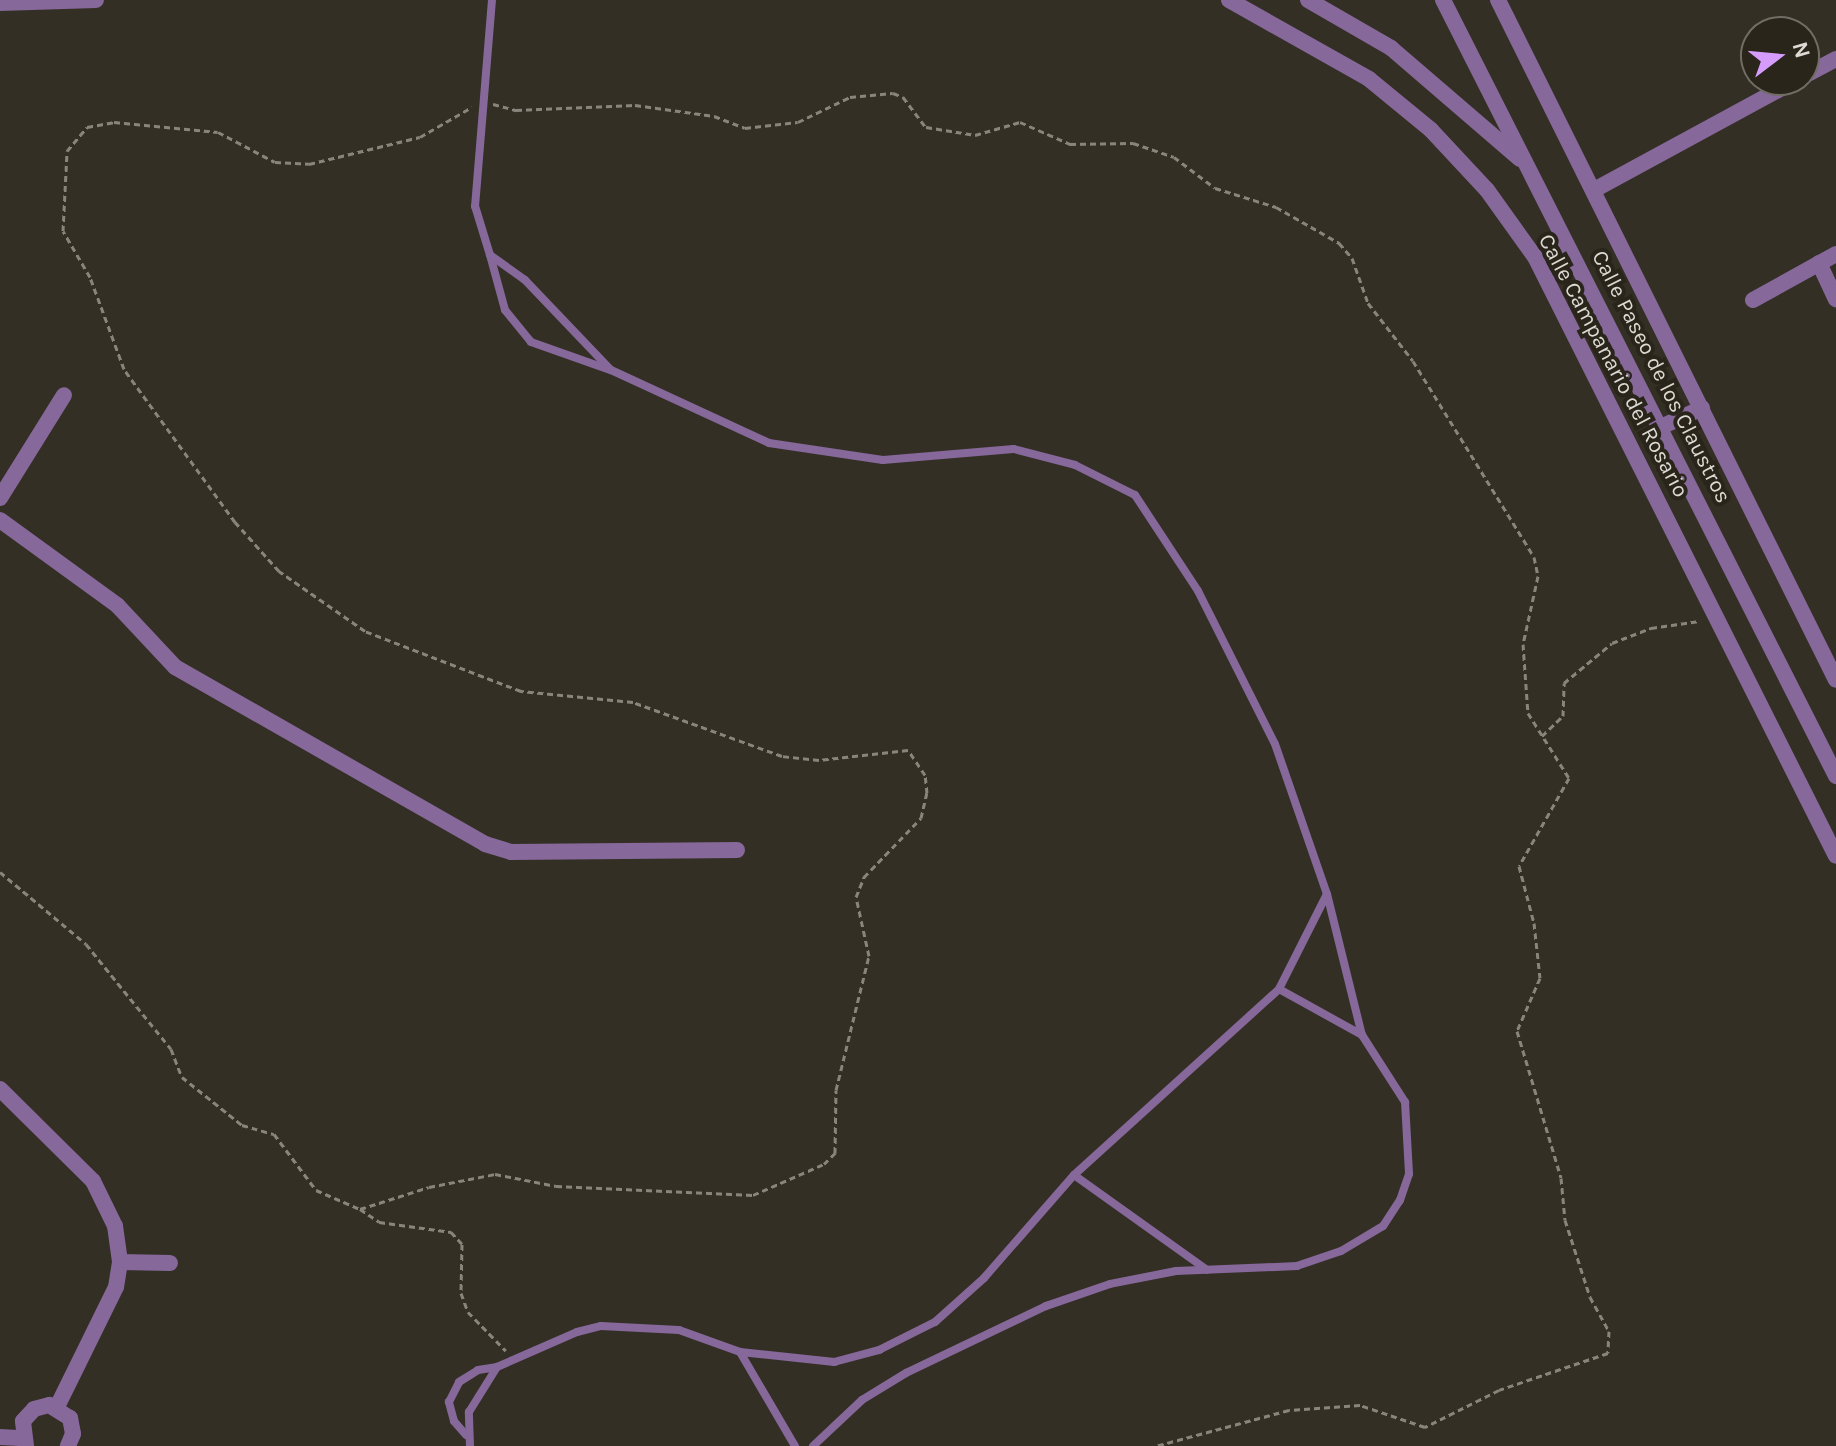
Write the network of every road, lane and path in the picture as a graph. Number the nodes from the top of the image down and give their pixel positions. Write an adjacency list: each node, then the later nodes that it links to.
1 (96, 0): 7 (street)
2 (492, 0): 9 (lane)
3 (1229, 0): 23 (street, Calle Campanario del Rosario)
4 (1308, 0): 10 (street)
5 (1443, 0): 10 (street, Calle Paseo de los Claustros)
6 (1498, 0): 11 (street, Calle Paseo de los Claustros)
7 (0, 3)
8 (1767, 96): 11 (street)
9 (483, 101): 13 (lane); 25 (path); 35 (path)
10 (1529, 167): 20 (street, Calle Paseo de los Claustros)
11 (1594, 190): 19 (street, Calle Paseo de los Claustros)
12 (1836, 254): 14 (street)
13 (490, 255): 17 (lane); 17 (lane)
14 (1819, 263): 15 (street); 16 (street)
15 (1836, 299)
16 (1753, 300)
17 (611, 370): 30 (lane)
18 (64, 395): 21 (street)
19 (1702, 408): 20 (street); 24 (street, Calle Paseo de los Claustros)
20 (1663, 426): 26 (street, Calle Paseo de los Claustros)
21 (0, 498)
22 (0, 520): 27 (street)
23 (1718, 618): 25 (path); 28 (street, Calle Campanario del Rosario)
24 (1836, 680)
25 (1542, 736): 50 (path)
26 (1836, 776)
27 (737, 850)
28 (1836, 856)
29 (0, 872): 35 (path)
30 (1327, 894): 31 (lane); 32 (lane)
31 (1279, 989): 32 (lane); 34 (lane)
32 (1362, 1035): 38 (lane)
33 (0, 1089): 36 (street)
34 (1074, 1175): 38 (lane); 39 (lane)
35 (360, 1209): 40 (path)
36 (120, 1262): 37 (street); 42 (street)
37 (170, 1263)
38 (1207, 1270): 49 (lane)
39 (740, 1352): 40 (lane); 48 (lane)
40 (512, 1360): 41 (lane)
41 (497, 1367): 43 (lane); 43 (lane)
42 (57, 1407): 45 (street); 46 (street)
43 (466, 1435): 47 (lane)
44 (0, 1437): 45 (street)
45 (24, 1442)
46 (71, 1445)
47 (470, 1446)
48 (795, 1446)
49 (813, 1446)
50 (1156, 1446)

